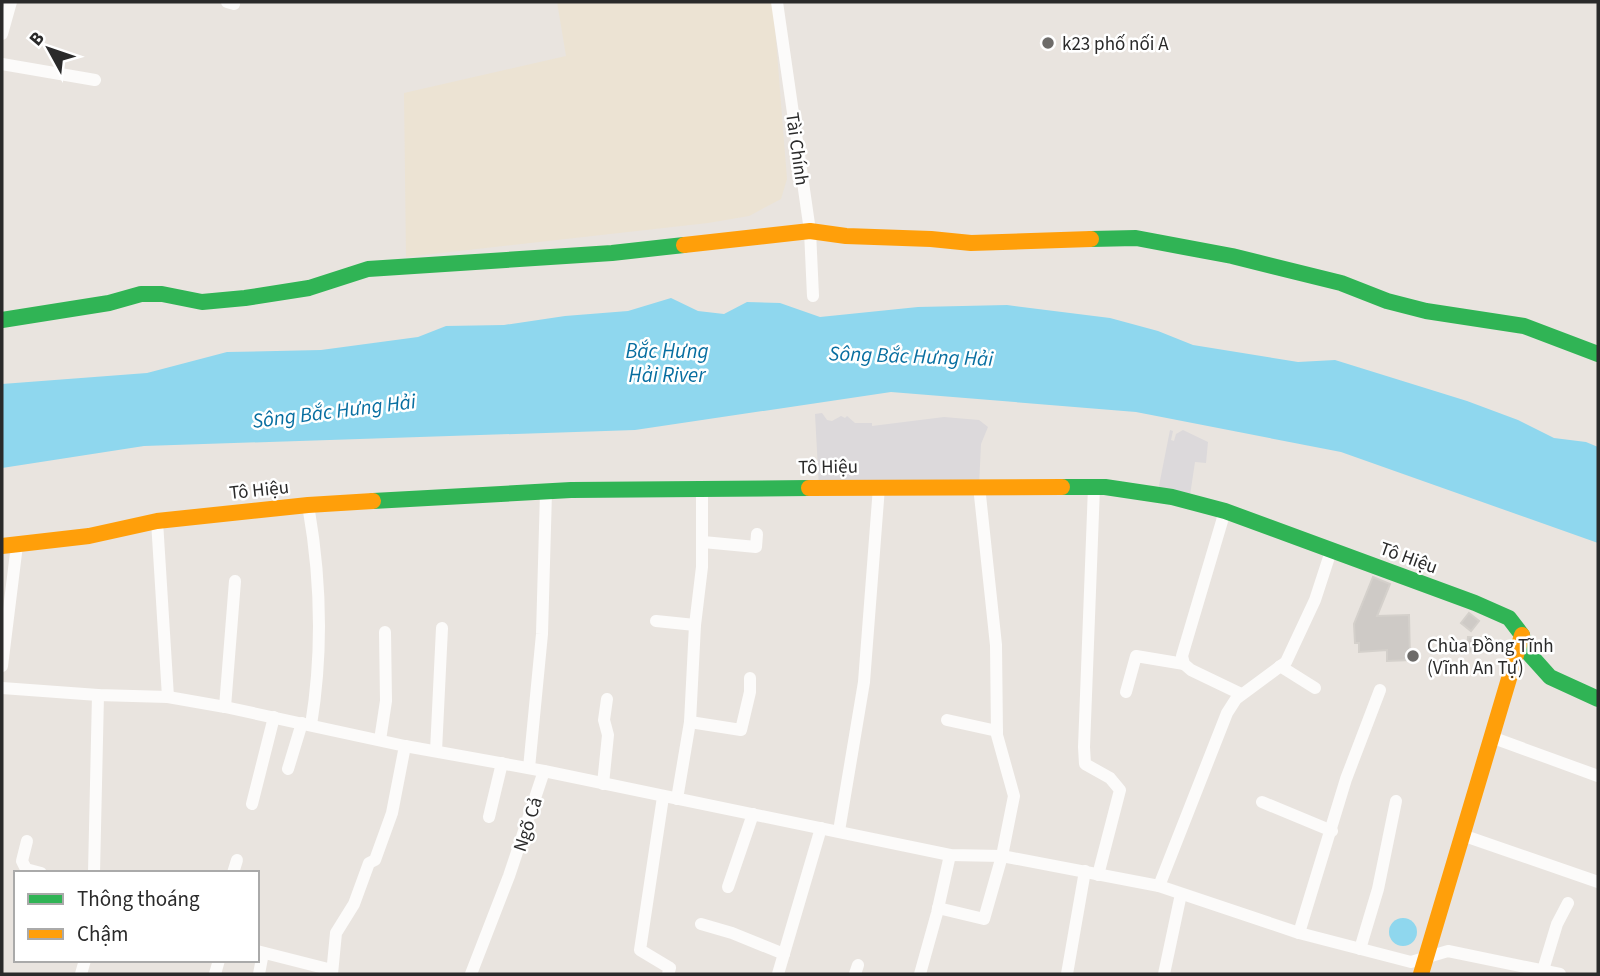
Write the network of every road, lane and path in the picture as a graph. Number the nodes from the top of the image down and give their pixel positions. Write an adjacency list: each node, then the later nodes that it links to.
1 (11, 2): 3 (street)
2 (778, 2): 6 (street, Tài Chính)
3 (2, 34)
4 (2, 64): 5 (street)
5 (95, 80)
6 (810, 231): 7 (street, Tài Chính); 8 (street); 9 (street)
7 (813, 296)
8 (2, 320)
9 (1598, 354)
10 (979, 486): 11 (street, Tô Hiệu); 12 (street, Tô Hiệu); 47 (street)
11 (879, 487): 13 (street, Tô Hiệu); 66 (street)
12 (1094, 487): 16 (street, Tô Hiệu); 74 (street)
13 (702, 488): 14 (street, Tô Hiệu); 19 (street)
14 (546, 492): 15 (street, Tô Hiệu); 53 (street)
15 (308, 505): 17 (street, Tô Hiệu); 46 (street)
16 (1225, 511): 21 (street, Tô Hiệu); 29 (street)
17 (157, 521): 20 (street, Tô Hiệu); 39 (street)
18 (757, 534): 19 (street)
19 (703, 542): 25 (street)
20 (9, 545): 23 (street)
21 (1331, 551): 28 (street, Tô Hiệu); 31 (street)
22 (235, 582): 42 (street)
23 (7, 591): 30 (street)
24 (656, 621): 25 (street)
25 (695, 625): 45 (street)
26 (442, 628): 51 (street)
27 (385, 632): 49 (street)
28 (1522, 635): 41 (street, Tô Hiệu); 48 (street)
29 (1184, 664): 36 (street); 37 (street)
30 (2, 666)
31 (1280, 666): 34 (street); 37 (street)
32 (750, 678): 45 (street)
33 (2, 688): 38 (street)
34 (1315, 688)
35 (1380, 690): 67 (street)
36 (1126, 692)
37 (1241, 694): 76 (street)
38 (97, 695): 39 (street); 73 (street)
39 (169, 697): 42 (street)
40 (607, 699): 57 (street)
41 (1598, 699)
42 (225, 706): 43 (street)
43 (274, 717): 46 (street); 62 (street)
44 (947, 720): 47 (street)
45 (690, 722): 59 (street)
46 (306, 724): 49 (street); 54 (street)
47 (997, 731): 71 (street)
48 (1490, 737): 56 (street); 68 (street)
49 (380, 740): 50 (street)
50 (405, 746): 51 (street); 88 (street)
51 (436, 751): 52 (street)
52 (502, 763): 53 (street); 64 (street)
53 (529, 768): 55 (street)
54 (288, 769)
55 (544, 771): 57 (street); 90 (street, Ngõ Cả)
56 (1598, 775)
57 (603, 784): 58 (street)
58 (663, 797): 59 (street); 91 (street)
59 (677, 799): 63 (street)
60 (1396, 801): 83 (street)
61 (1262, 802): 67 (street)
62 (252, 804)
63 (753, 814): 65 (street); 77 (street)
64 (489, 817)
65 (821, 828): 66 (street); 85 (street)
66 (839, 831): 70 (street)
67 (1332, 831): 82 (street)
68 (1462, 835): 75 (street); 86 (street)
69 (27, 841): 72 (street)
70 (950, 855): 71 (street); 80 (street)
71 (1002, 856): 74 (street); 80 (street)
72 (34, 871)
73 (94, 871)
74 (1092, 873): 76 (street); 94 (street)
75 (1598, 881)
76 (1159, 886): 78 (street)
77 (728, 887)
78 (1181, 894): 82 (street); 95 (street)
79 (1568, 903): 87 (street)
80 (938, 908): 93 (street)
81 (701, 924): 85 (street)
82 (1299, 933): 83 (street)
83 (1360, 949): 86 (street)
84 (260, 952): 88 (street); 89 (street)
85 (784, 954): 92 (street)
86 (1426, 957): 87 (street); 96 (street)
87 (1544, 970): 97 (street)
88 (332, 972)
89 (259, 974)
90 (471, 974)
91 (668, 974)
92 (778, 974)
93 (919, 974)
94 (1067, 974)
95 (1164, 974)
96 (1421, 974)
97 (1560, 974)

